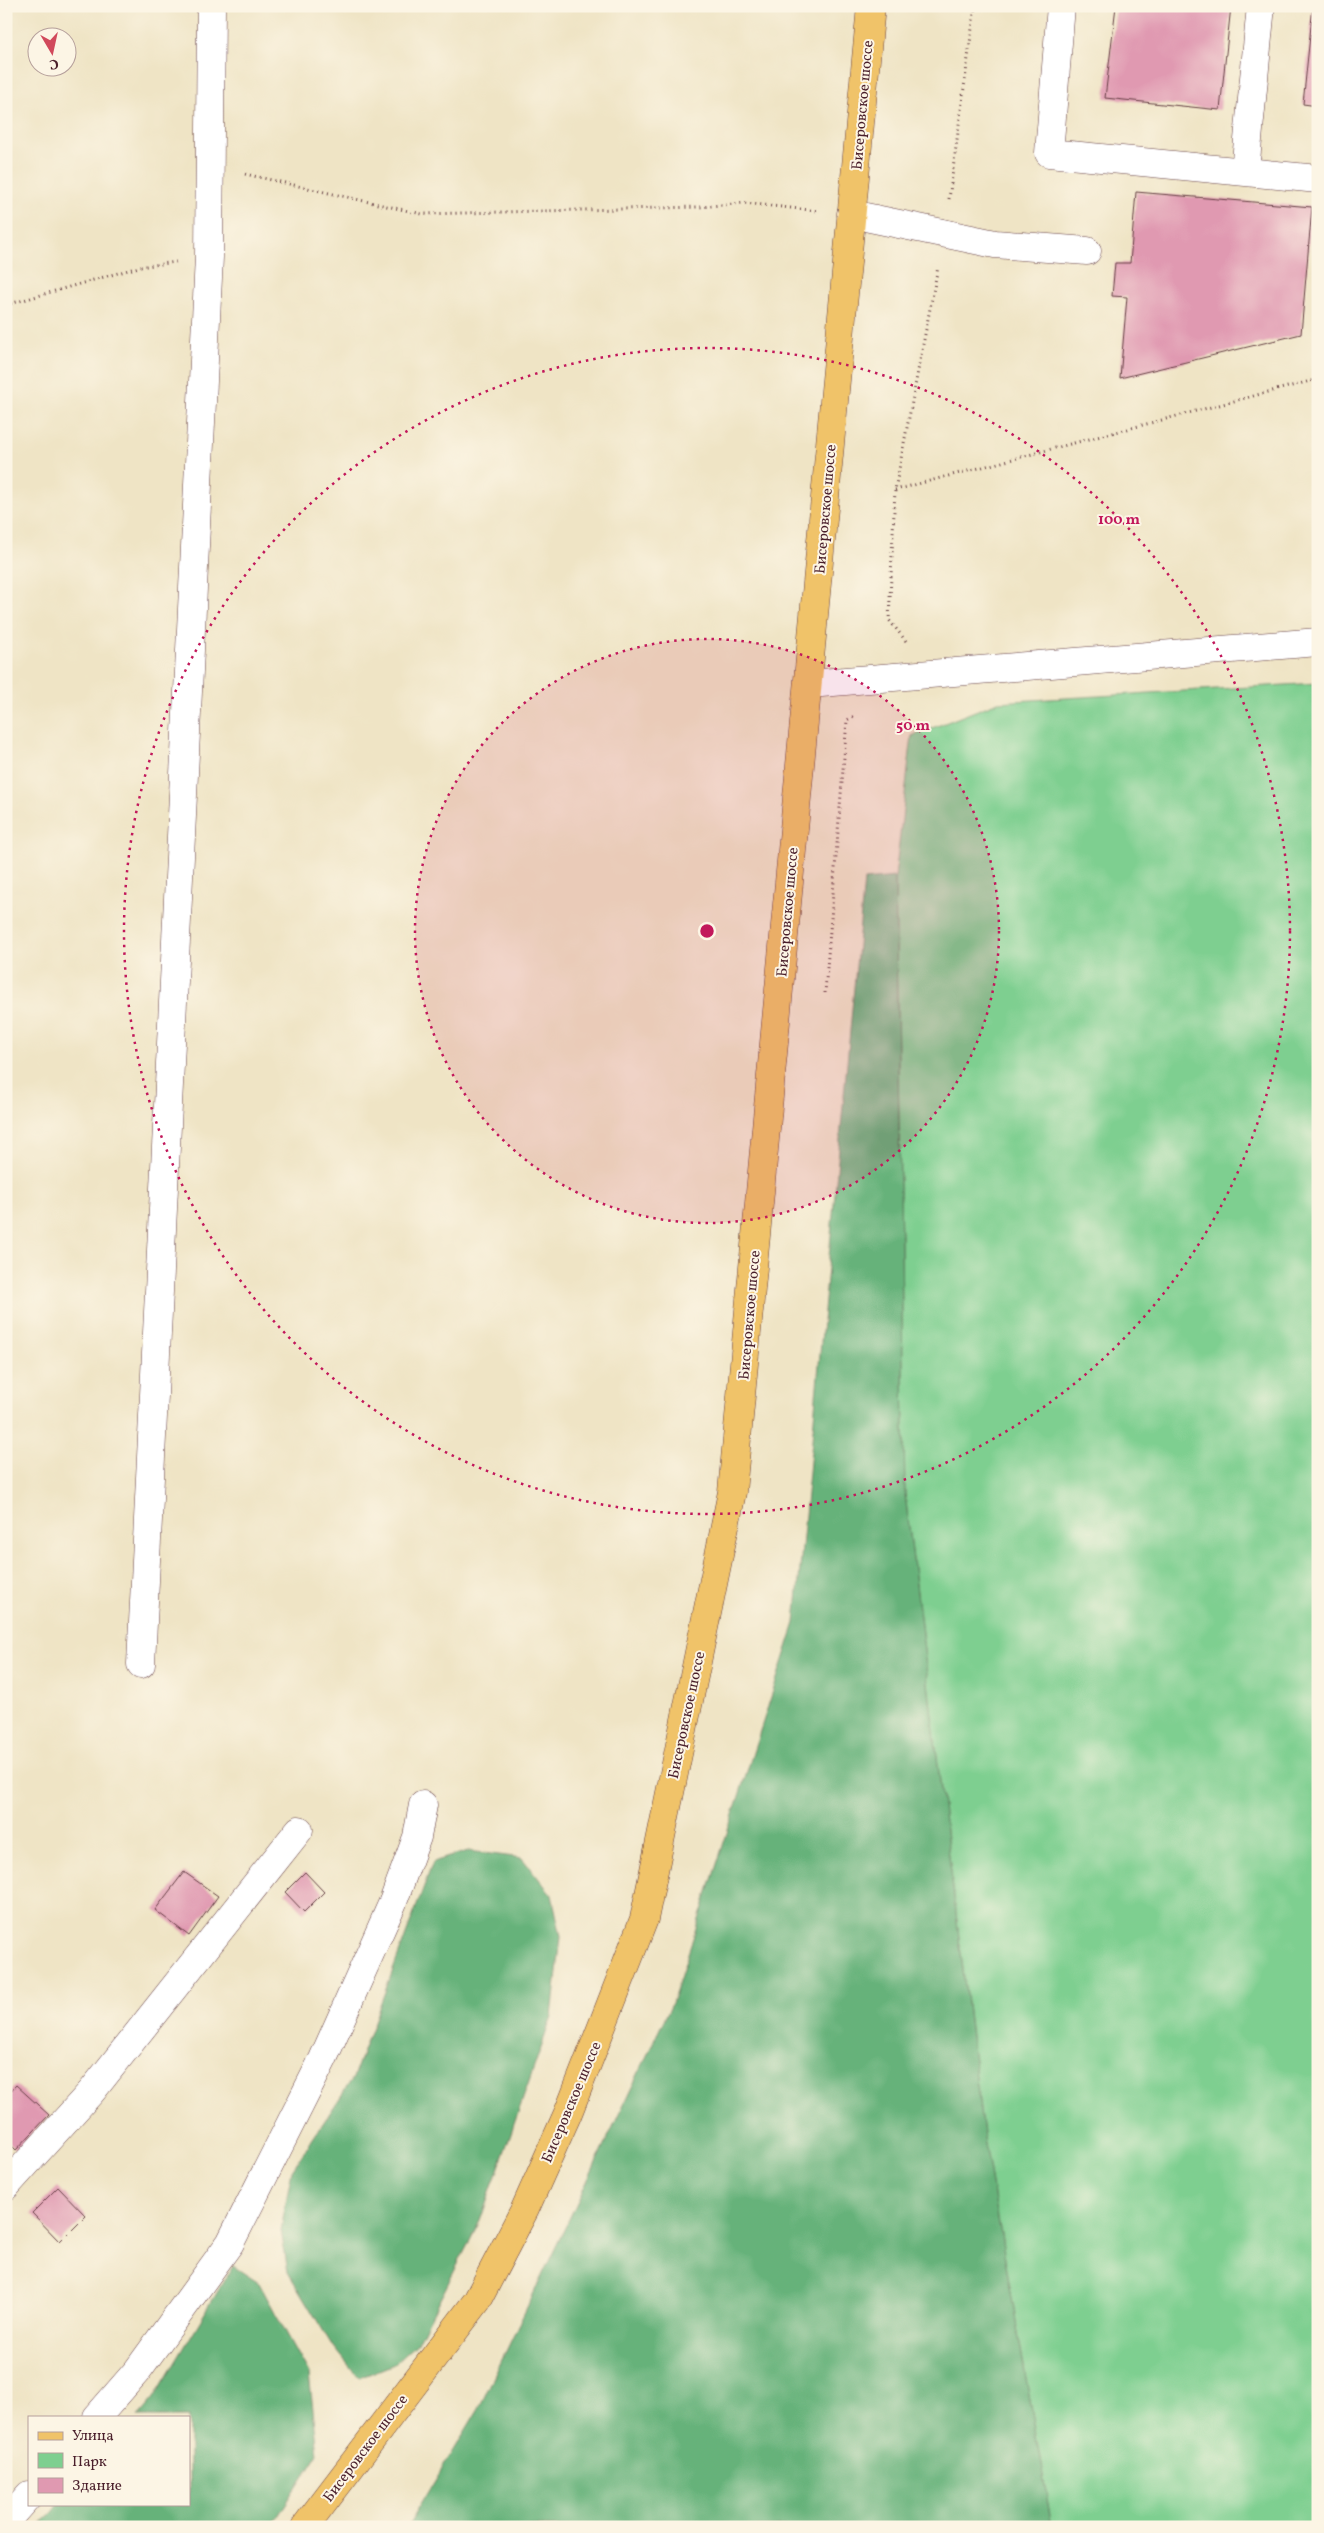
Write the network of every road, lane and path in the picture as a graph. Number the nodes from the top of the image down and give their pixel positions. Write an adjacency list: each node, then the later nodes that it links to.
1 (211, 6): 6 (street)
2 (871, 6): 9 (main road, Бисеровское шоссе)
3 (975, 6): 10 (path)
4 (1061, 6): 7 (street)
5 (1261, 6): 7 (street)
6 (209, 166): 9 (path); 12 (street)
7 (1246, 172): 8 (street)
8 (1318, 179)
9 (852, 214): 10 (street); 18 (main road, Бисеровское шоссе)
10 (945, 232): 11 (street); 15 (path)
11 (1086, 250)
12 (208, 257): 13 (path); 21 (street)
13 (6, 305)
14 (1318, 379): 15 (path)
15 (895, 490): 17 (path)
16 (1318, 642): 17 (street)
17 (932, 675): 18 (street)
18 (809, 684): 28 (main road, Бисеровское шоссе)
19 (855, 715): 20 (path)
20 (825, 993)
21 (141, 1664)
22 (423, 1805): 25 (street)
23 (299, 1830): 24 (street)
24 (6, 2186)
25 (98, 2416)
26 (28, 2496): 27 (street)
27 (6, 2521)
28 (305, 2527)

